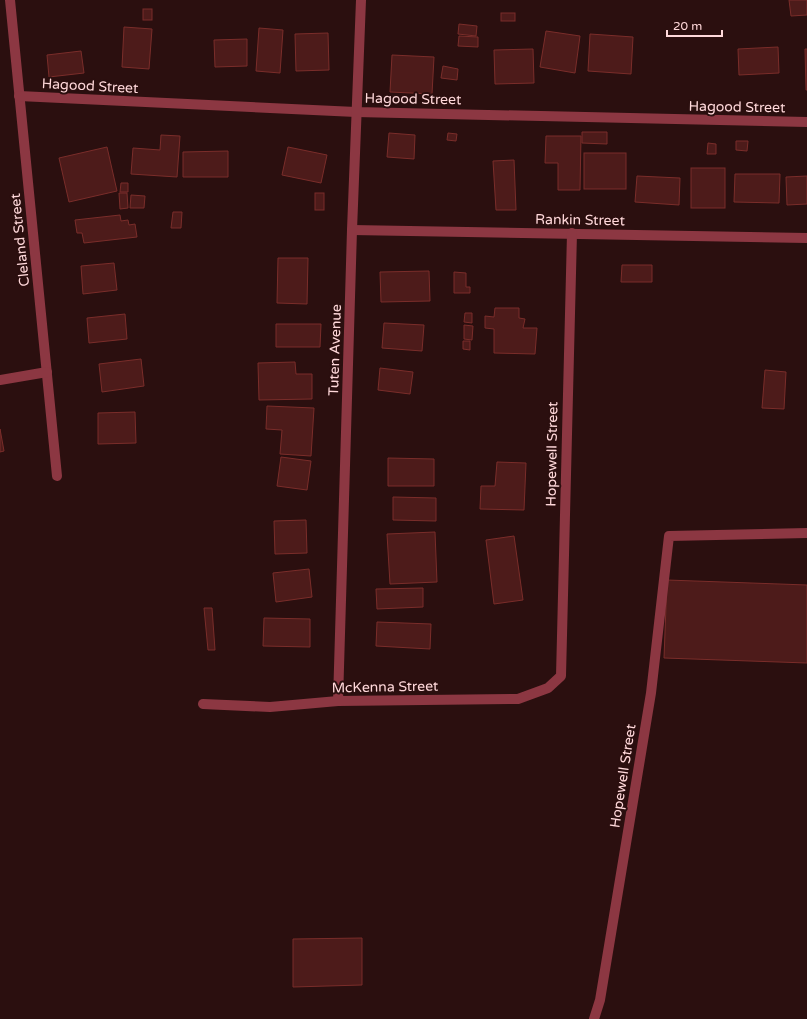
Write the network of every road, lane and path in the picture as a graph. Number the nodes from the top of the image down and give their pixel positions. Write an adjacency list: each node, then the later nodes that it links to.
1 (10, 0): 3 (street, Cleland Street)
2 (361, 0): 4 (street, Tuten Avenue)
3 (19, 96): 4 (street, Hagood Street); 9 (street, Cleland Street)
4 (356, 112): 5 (street, Hagood Street); 6 (street, Tuten Avenue)
5 (807, 122)
6 (352, 230): 7 (street, Rankin Street); 14 (street, Tuten Avenue)
7 (572, 233): 8 (street, Rankin Street); 13 (street, Hopewell Street)
8 (807, 238)
9 (47, 372): 10 (street); 11 (street, Cleland Street)
10 (0, 380)
11 (57, 476)
12 (807, 533): 16 (street, Hopewell Street)
13 (561, 676): 14 (street, McKenna Street)
14 (338, 701): 15 (street, McKenna Street)
15 (203, 704)
16 (594, 1019)

